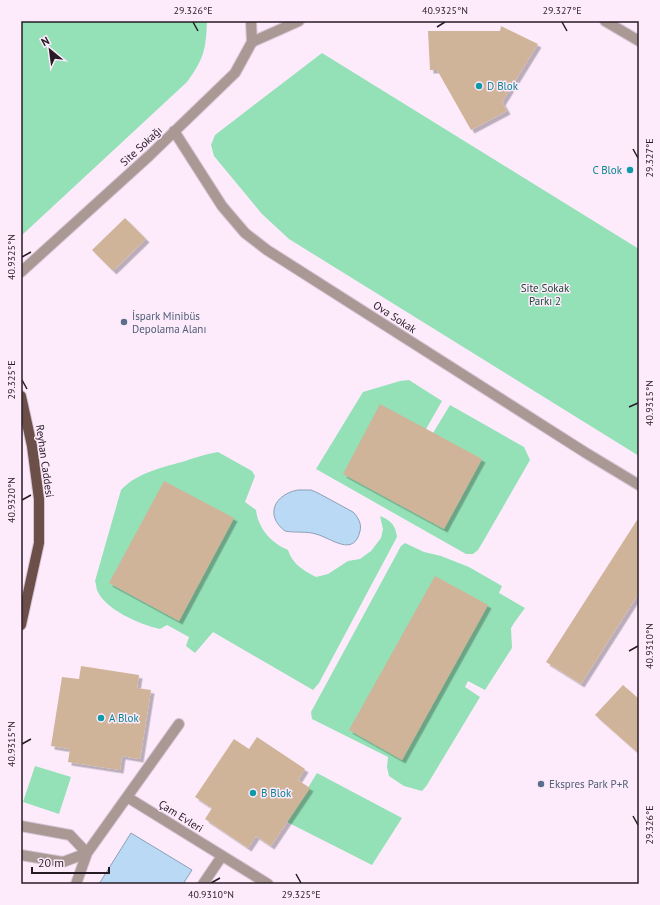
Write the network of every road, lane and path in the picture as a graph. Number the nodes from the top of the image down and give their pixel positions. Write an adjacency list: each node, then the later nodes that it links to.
1 (251, 21): 5 (street)
2 (299, 21): 5 (street)
3 (605, 21): 4 (street)
4 (639, 41)
5 (252, 42): 6 (street, Site Sokağı)
6 (174, 131): 7 (street, Site Sokağı); 9 (street, Ova Sokak)
7 (21, 272)
8 (21, 396): 10 (main road, Reyhan Caddesi)
9 (639, 485)
10 (21, 626)
11 (179, 724): 12 (street)
12 (127, 797): 14 (street); 16 (street, Çam Evleri)
13 (21, 826): 14 (street)
14 (86, 853): 15 (street); 17 (street)
15 (21, 855)
16 (222, 856): 18 (street); 19 (street, Çam Evleri)
17 (76, 884)
18 (203, 884)
19 (268, 884)

